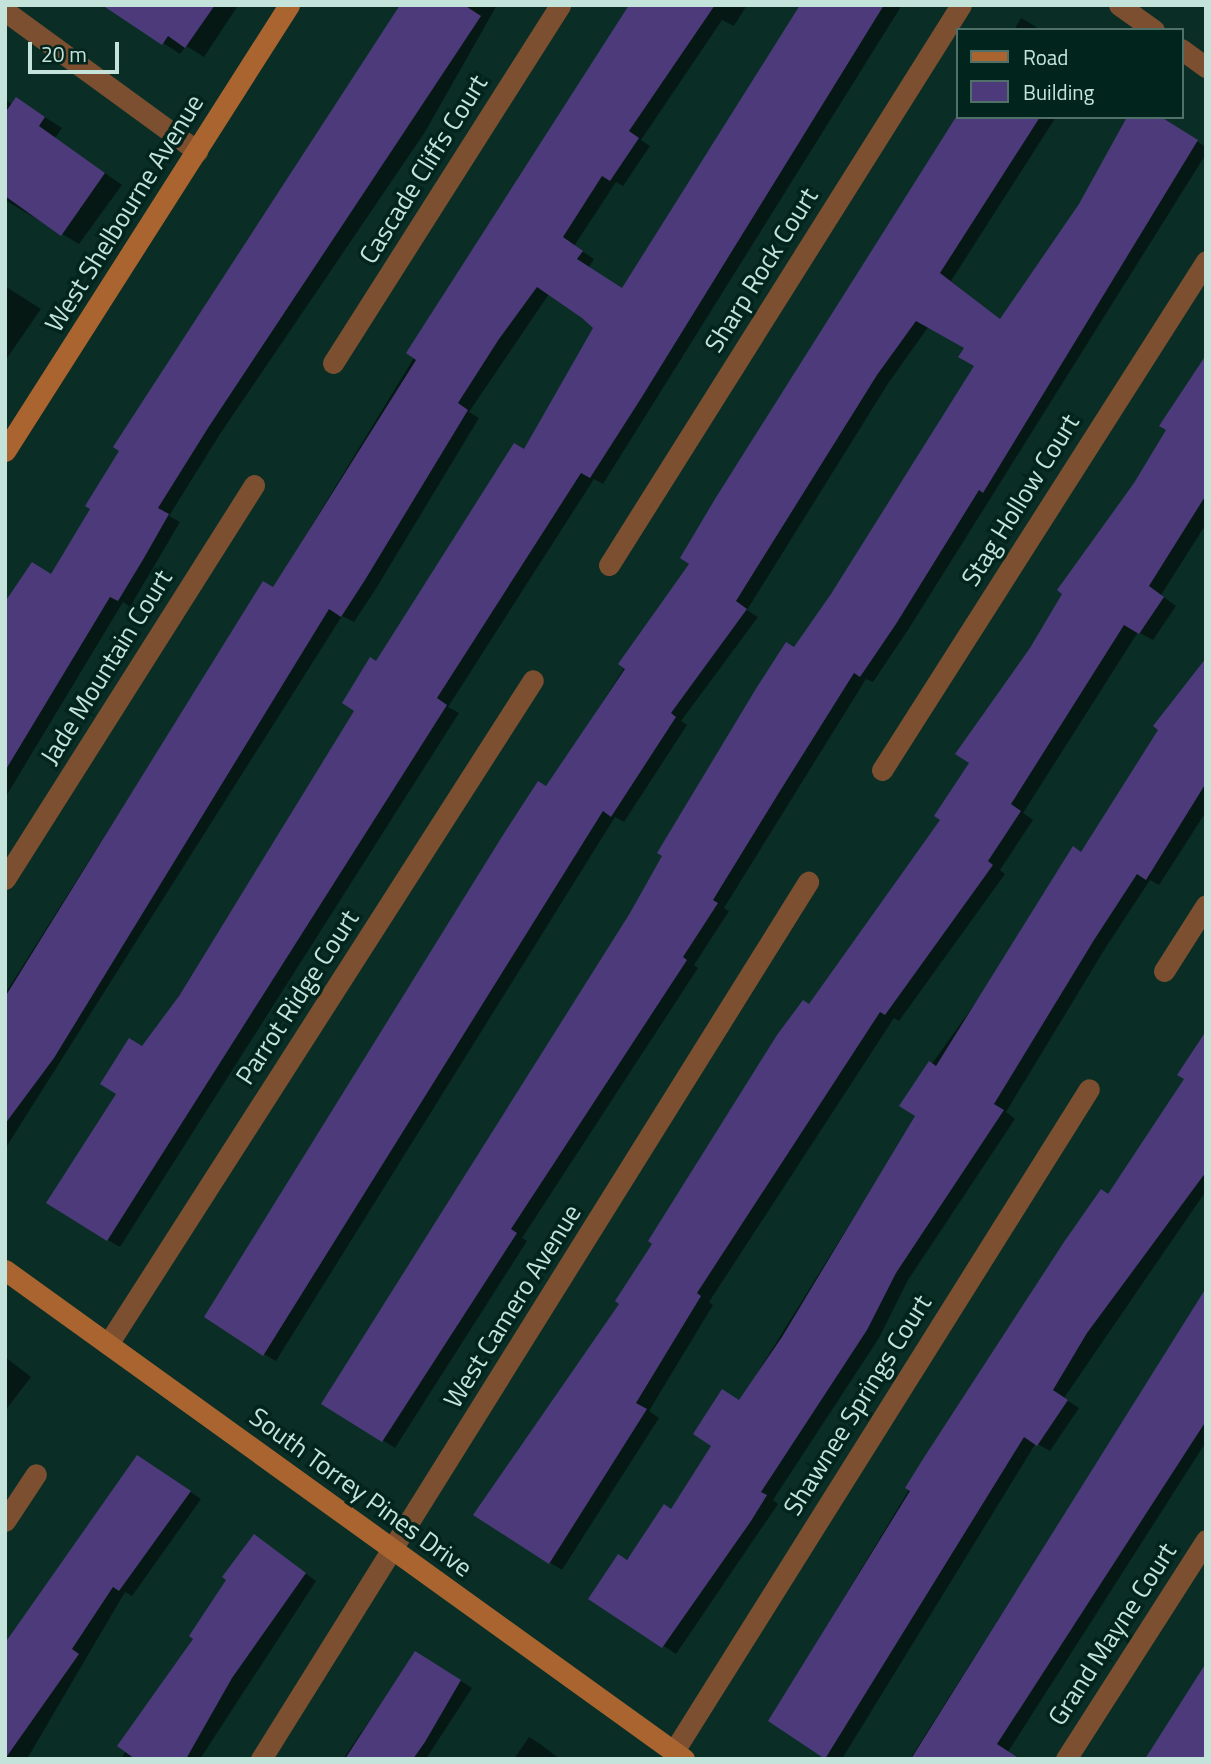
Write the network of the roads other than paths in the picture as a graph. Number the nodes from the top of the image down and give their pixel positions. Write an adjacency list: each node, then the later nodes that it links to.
1 (289, 5): 9 (street, West Shelbourne Avenue)
2 (560, 5): 11 (street, Cascade Cliffs Court)
3 (961, 5): 14 (street, Sharp Rock Court)
4 (1119, 5): 6 (street)
5 (5, 11): 9 (street)
6 (1151, 28)
7 (1183, 50): 8 (street)
8 (1206, 67)
9 (197, 151): 12 (street, West Shelbourne Avenue)
10 (1206, 261): 16 (street, Stag Hollow Court)
11 (333, 363)
12 (7, 446)
13 (254, 485): 17 (street, Jade Mountain Court)
14 (609, 565)
15 (533, 680): 23 (street, Parrot Ridge Court)
16 (882, 770)
17 (5, 879)
18 (808, 882): 27 (street, West Camero Avenue)
19 (1206, 905): 20 (street)
20 (1164, 971)
21 (1089, 1089): 28 (street, Shawnee Springs Court)
22 (5, 1270): 23 (street, South Torrey Pines Drive)
23 (108, 1344): 27 (street, South Torrey Pines Drive)
24 (36, 1474): 25 (street)
25 (5, 1521)
26 (1206, 1540): 30 (street, Grand Mayne Court)
27 (394, 1550): 28 (street, South Torrey Pines Drive); 29 (street, West Camero Avenue)
28 (679, 1755)
29 (261, 1759)
30 (1066, 1759)

